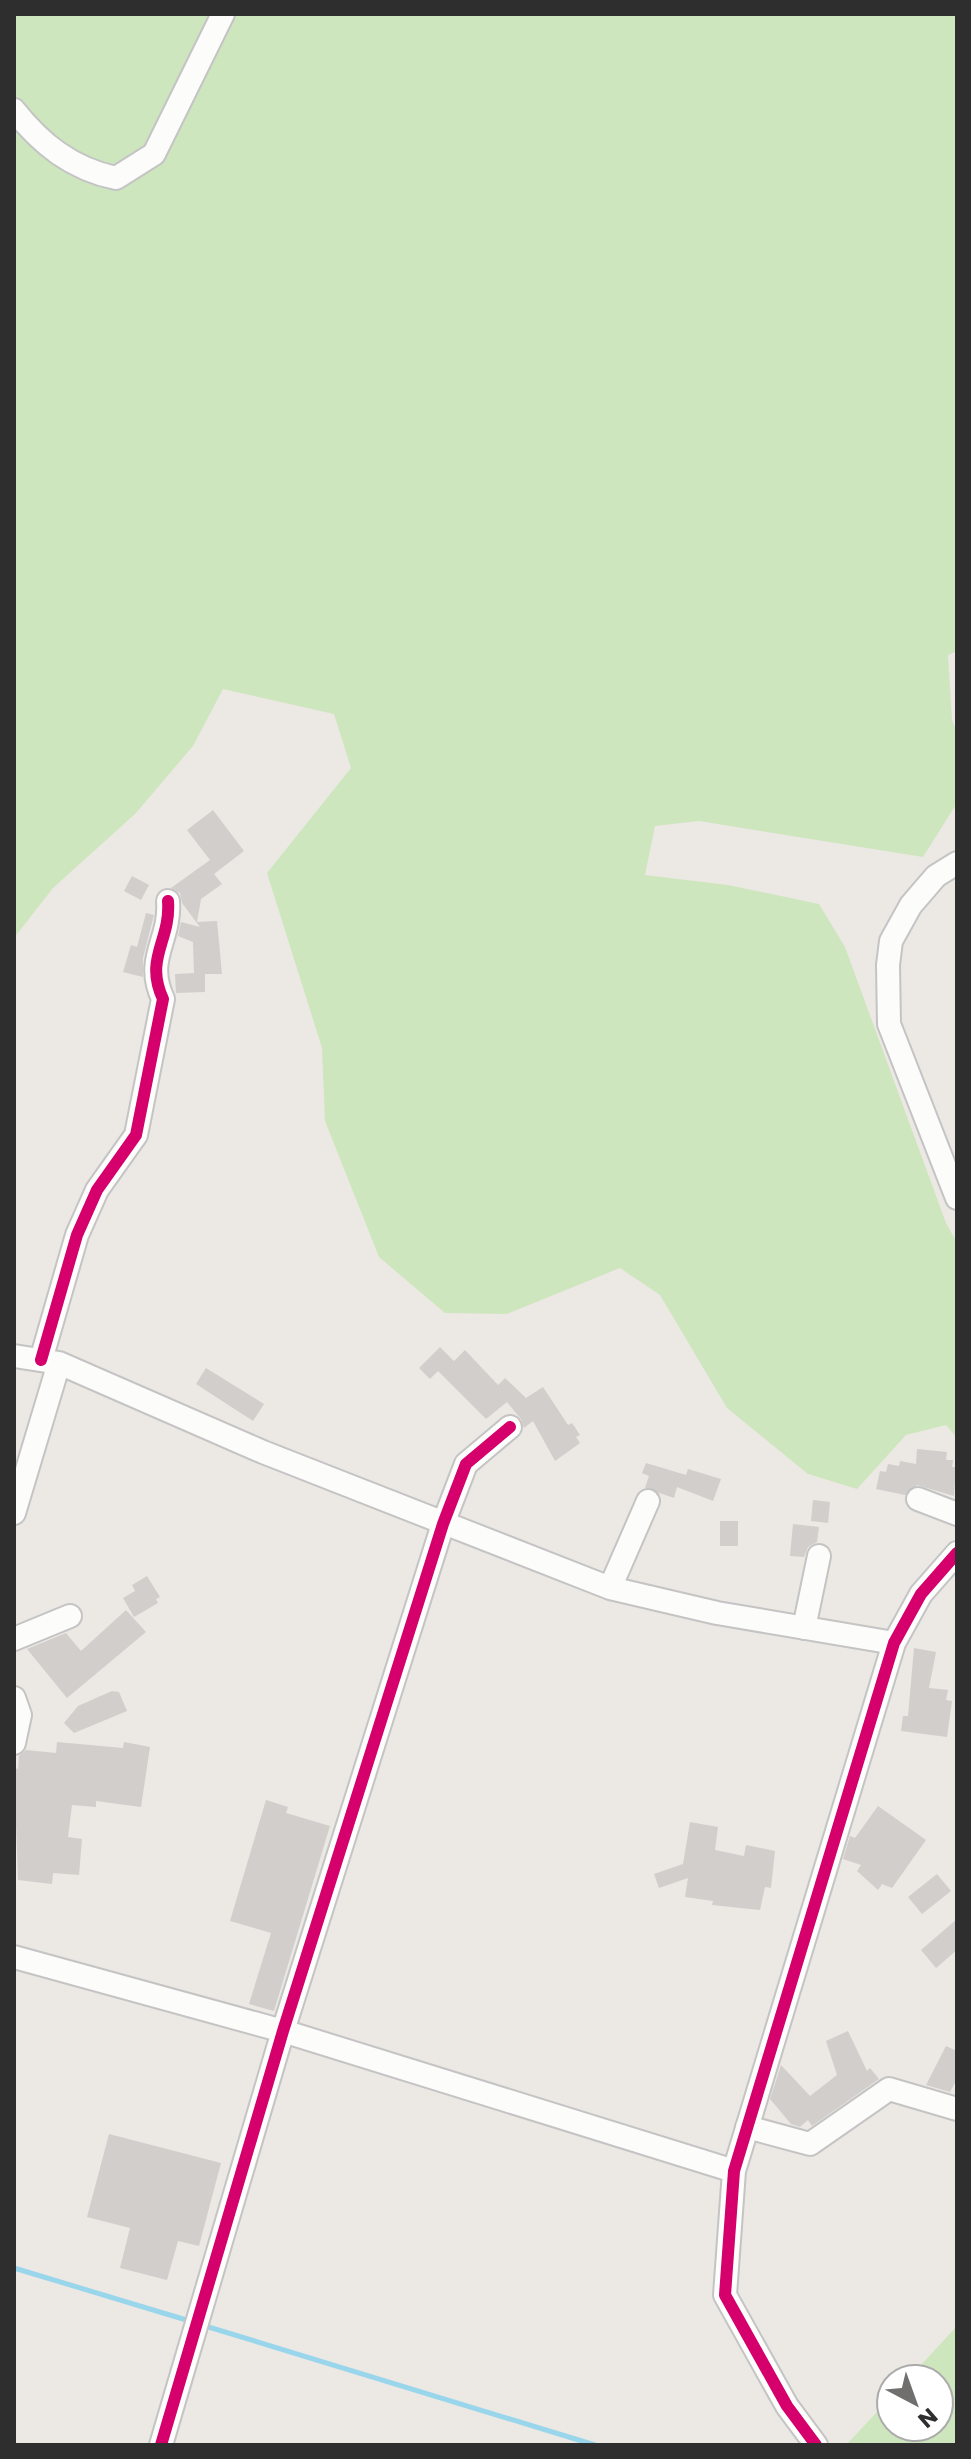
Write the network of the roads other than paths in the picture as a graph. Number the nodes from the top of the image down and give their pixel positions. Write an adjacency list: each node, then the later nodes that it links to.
1 (223, 14): 2 (street)
2 (14, 110)
3 (957, 863): 5 (street)
4 (168, 901): 7 (street)
5 (957, 1198)
6 (14, 1356): 7 (street)
7 (50, 1362): 11 (street); 13 (street)
8 (510, 1427): 13 (street)
9 (918, 1499): 12 (street)
10 (648, 1501): 16 (street)
11 (14, 1513)
12 (957, 1514)
13 (443, 1524): 16 (street); 24 (street)
14 (957, 1553): 20 (street)
15 (819, 1556): 18 (street)
16 (610, 1588): 18 (street)
17 (70, 1616): 19 (street)
18 (804, 1628): 20 (street)
19 (14, 1639)
20 (894, 1643): 26 (street)
21 (14, 1698): 22 (street)
22 (14, 1743)
23 (14, 1957): 24 (street)
24 (283, 2031): 27 (street); 28 (street)
25 (954, 2105): 26 (street)
26 (747, 2127): 27 (street)
27 (734, 2171): 29 (street)
28 (161, 2445)
29 (816, 2445)

